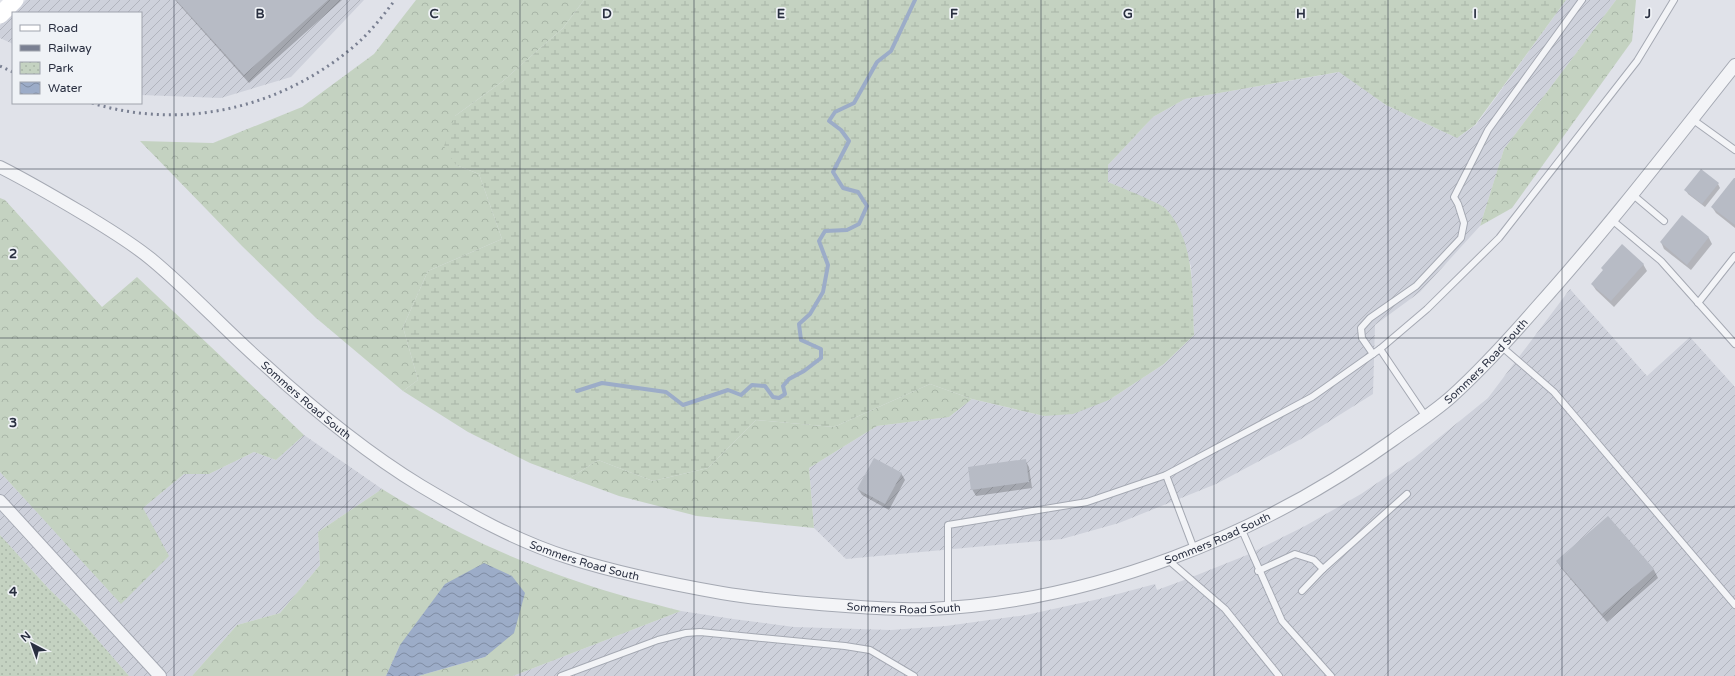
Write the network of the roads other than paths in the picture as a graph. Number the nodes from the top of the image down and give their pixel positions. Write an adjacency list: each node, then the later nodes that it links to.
1 (15, 0): 4 (main road)
2 (1582, 0): 17 (lane)
3 (1674, 0): 16 (lane)
4 (0, 15)
5 (1735, 65): 6 (street, Sommers Road South)
6 (1692, 119): 7 (lane); 9 (street, Sommers Road South)
7 (1735, 150)
8 (0, 167): 29 (street, Sommers Road South)
9 (1632, 194): 10 (street, Sommers Road South); 11 (lane)
10 (1612, 220): 13 (lane); 15 (street, Sommers Road South)
11 (1664, 221)
12 (1735, 256): 13 (lane)
13 (1698, 303): 14 (lane)
14 (1735, 344)
15 (1502, 347): 18 (street, Sommers Road South); 28 (lane)
16 (1380, 349): 17 (lane); 18 (lane)
17 (1373, 354): 19 (lane)
18 (1426, 417): 22 (street, Sommers Road South)
19 (1166, 475): 23 (lane); 29 (lane)
20 (1407, 494): 25 (lane)
21 (0, 501): 30 (street)
22 (1241, 528): 23 (street, Sommers Road South); 26 (lane)
23 (1194, 549): 24 (street, Sommers Road South)
24 (1167, 559): 29 (street, Sommers Road South); 33 (lane)
25 (1323, 569): 26 (lane); 27 (lane)
26 (1258, 571): 34 (lane)
27 (1302, 591)
28 (1735, 605)
29 (948, 607)
30 (160, 676)
31 (561, 676): 32 (lane)
32 (914, 676)
33 (1279, 676)
34 (1331, 676)

